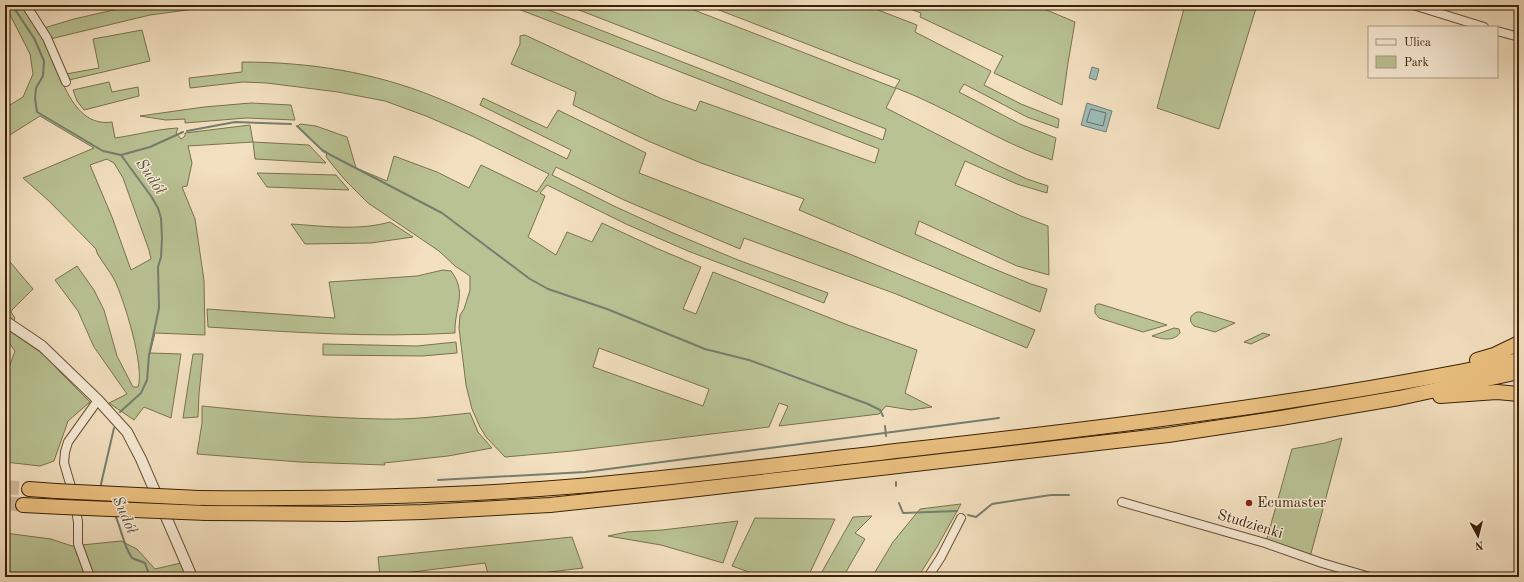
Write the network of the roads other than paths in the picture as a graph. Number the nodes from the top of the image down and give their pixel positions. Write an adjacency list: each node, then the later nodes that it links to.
1 (26, 5): 6 (street)
2 (1413, 5): 3 (street)
3 (1481, 26)
4 (1498, 31): 5 (street)
5 (1519, 37)
6 (66, 82)
7 (5, 321): 14 (street)
8 (1519, 343): 11 (highway)
9 (1519, 360): 11 (highway)
10 (1519, 372): 13 (highway)
11 (1401, 383): 15 (highway, bridge)
12 (1519, 394): 13 (highway)
13 (1399, 398): 17 (highway, bridge)
14 (98, 400): 19 (street); 20 (street)
15 (29, 489)
16 (1122, 502): 22 (street, Studzienki)
17 (23, 504)
18 (961, 518): 21 (street)
19 (90, 577)
20 (192, 577)
21 (928, 577)
22 (1370, 577)

